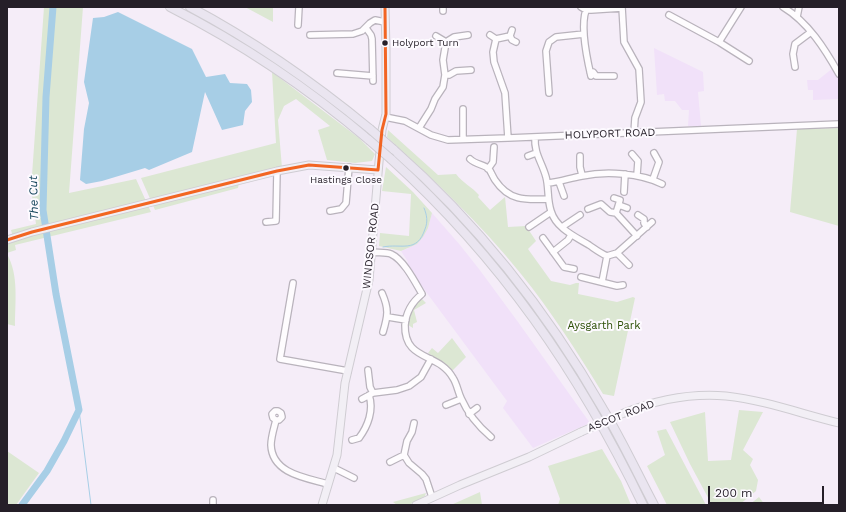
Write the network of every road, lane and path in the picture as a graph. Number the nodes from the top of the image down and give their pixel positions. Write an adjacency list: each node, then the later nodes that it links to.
1 (170, 7): 118 (highway, bridge)
2 (190, 7): 119 (highway, bridge)
3 (299, 7): 13 (street)
4 (385, 7): 12 (main road, WINDSOR ROAD)
5 (741, 7): 26 (street)
6 (784, 7): 11 (street)
7 (799, 7): 11 (street)
8 (583, 8): 9 (street); 17 (street)
9 (622, 8): 39 (street)
10 (669, 15): 26 (street)
11 (798, 17): 16 (street)
12 (385, 22): 14 (street); 36 (main road, WINDSOR ROAD)
13 (298, 25)
14 (366, 28): 18 (street); 30 (street)
15 (512, 30): 22 (street)
16 (811, 32): 28 (street); 31 (street)
17 (584, 34): 33 (street); 34 (street)
18 (310, 35)
19 (468, 35): 24 (street)
20 (490, 35): 23 (street)
21 (436, 36): 24 (street)
22 (510, 36): 23 (street); 25 (street)
23 (496, 39): 41 (street)
24 (446, 42): 32 (street)
25 (516, 42)
26 (719, 42): 27 (street)
27 (749, 61)
28 (795, 67)
29 (471, 70): 32 (street)
30 (341, 74)
31 (839, 74)
32 (445, 75): 38 (street)
33 (614, 76)
34 (549, 93)
35 (461, 111): 42 (street)
36 (385, 117): 38 (street, HOLYPORT ROAD); 52 (main road, WINDSOR ROAD)
37 (839, 124): 39 (street, HOLYPORT ROAD)
38 (419, 128): 42 (street, HOLYPORT ROAD)
39 (634, 133): 40 (street, HOLYPORT ROAD)
40 (535, 136): 41 (street, HOLYPORT ROAD); 45 (street)
41 (508, 138): 42 (street, HOLYPORT ROAD)
42 (463, 139)
43 (494, 147): 51 (street)
44 (654, 152): 57 (street)
45 (536, 153): 47 (street); 59 (street)
46 (632, 154): 56 (street)
47 (528, 156)
48 (580, 156): 55 (street)
49 (470, 159): 51 (street)
50 (349, 167): 52 (main road); 53 (main road); 68 (street)
51 (488, 168): 64 (street)
52 (378, 170): 82 (main road, WINDSOR ROAD)
53 (277, 172): 73 (street); 81 (main road)
54 (625, 174): 55 (street); 56 (street); 61 (street)
55 (582, 175): 58 (street)
56 (637, 175): 57 (street)
57 (653, 179): 60 (street)
58 (559, 182): 59 (street); 62 (street)
59 (548, 183): 64 (street)
60 (662, 184)
61 (624, 192)
62 (564, 196)
63 (614, 198): 65 (street)
64 (548, 199): 69 (street)
65 (619, 205): 66 (street); 70 (street)
66 (627, 208)
67 (588, 209): 70 (street)
68 (330, 210)
69 (551, 212): 75 (street); 76 (street)
70 (616, 213): 79 (street)
71 (580, 215): 76 (street)
72 (638, 215): 77 (street)
73 (266, 222)
74 (652, 222): 77 (street)
75 (529, 227)
76 (562, 227): 78 (street)
77 (647, 227): 79 (street)
78 (571, 235): 83 (street); 85 (street)
79 (637, 236): 84 (street)
80 (543, 238): 83 (street)
81 (7, 240)
82 (372, 252): 94 (street); 98 (main road, WINDSOR ROAD)
83 (553, 252): 87 (street)
84 (617, 254): 85 (street); 86 (street)
85 (607, 256): 89 (street)
86 (629, 265)
87 (574, 269)
88 (581, 276): 89 (street)
89 (602, 282): 91 (street)
90 (294, 283): 98 (street)
91 (623, 285)
92 (382, 293): 93 (street)
93 (388, 317): 94 (street); 95 (street)
94 (406, 320): 96 (street)
95 (383, 332)
96 (432, 359): 99 (street); 101 (street)
97 (368, 370): 99 (street)
98 (348, 371): 112 (main road, WINDSOR ROAD)
99 (371, 394): 100 (street); 109 (street)
100 (362, 399)
101 (461, 399): 102 (street); 104 (street)
102 (446, 405)
103 (477, 408): 104 (street)
104 (469, 414): 108 (street)
105 (276, 420): 114 (street)
106 (414, 423): 110 (street)
107 (839, 423): 115 (main road, ASCOT ROAD, bridge)
108 (488, 436)
109 (352, 440)
110 (404, 455): 111 (street); 115 (street)
111 (390, 462)
112 (334, 468): 113 (street); 114 (main road, WINDSOR ROAD)
113 (354, 478)
114 (328, 484): 116 (main road, WINDSOR ROAD)
115 (432, 497): 117 (main road, ASCOT ROAD)
116 (322, 505)
117 (416, 505)
118 (644, 505)
119 (654, 505)

